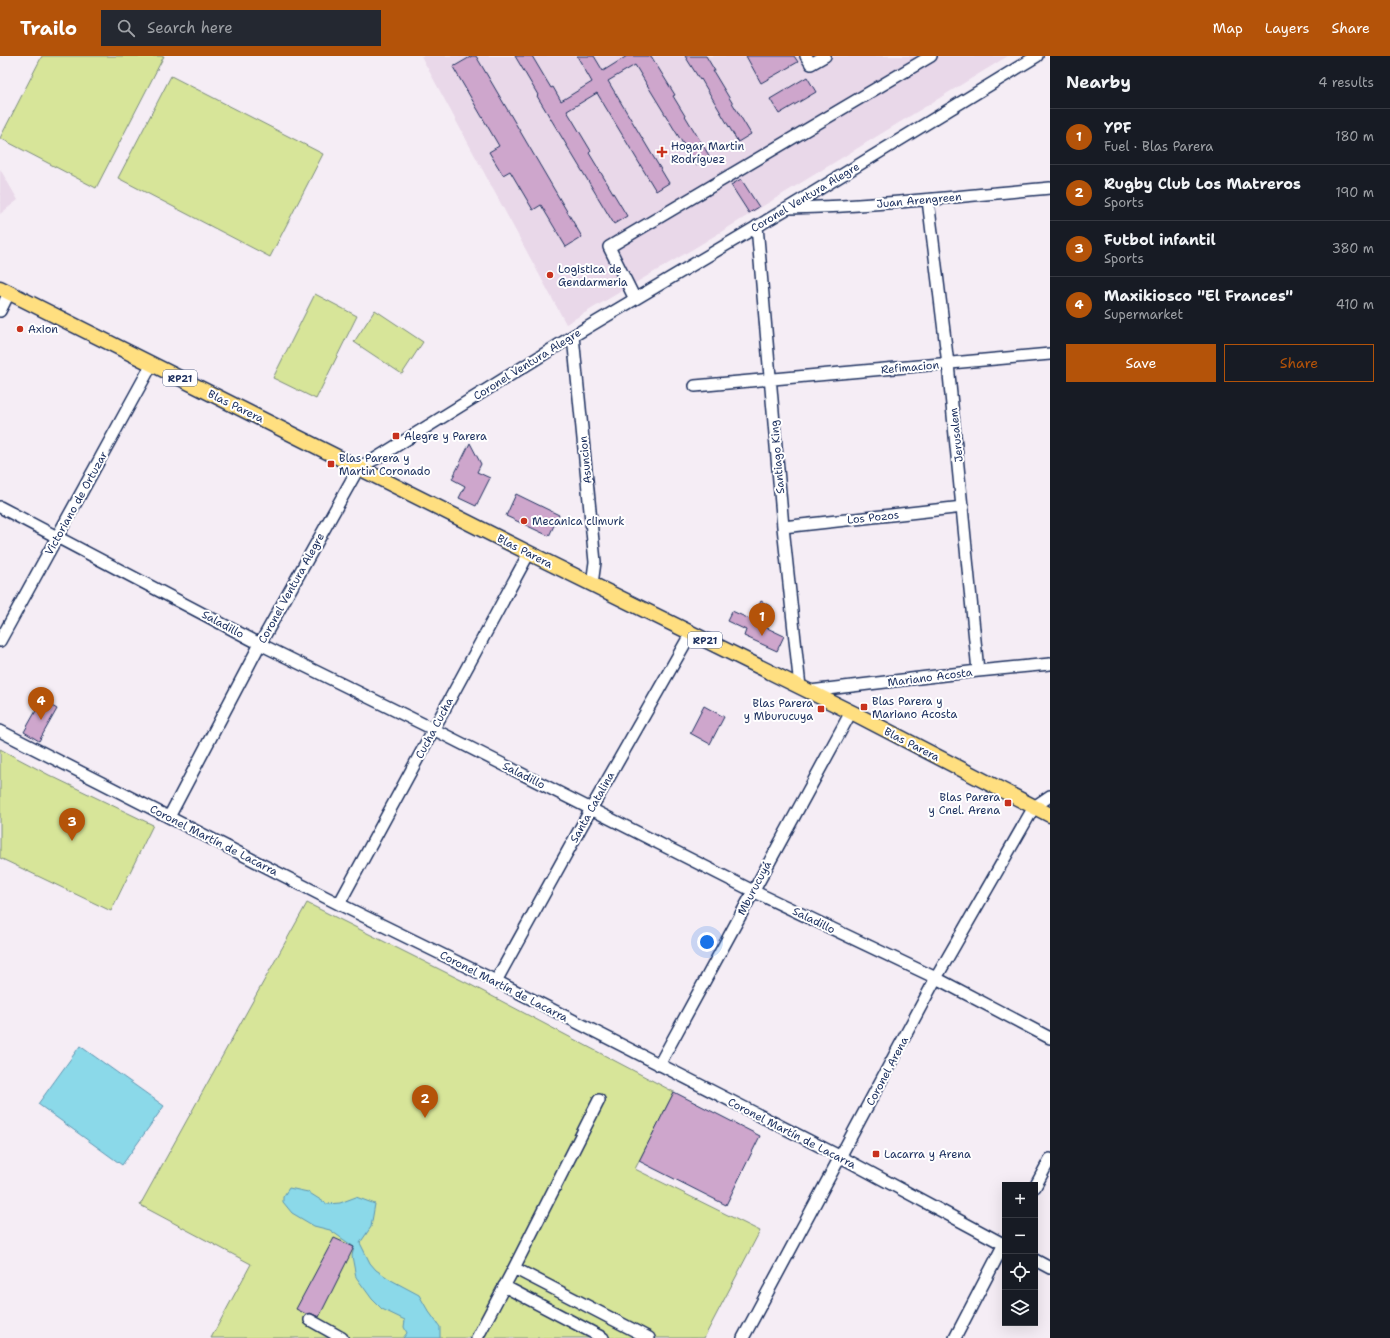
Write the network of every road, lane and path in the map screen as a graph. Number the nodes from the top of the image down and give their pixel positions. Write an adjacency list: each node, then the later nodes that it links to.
1 (806, 56): 2 (street)
2 (825, 56)
3 (931, 56): 10 (street)
4 (1037, 56): 7 (street, Coronel Ventura Alegre)
5 (1050, 188): 6 (street, Juan Arengreen)
6 (928, 200): 7 (street, Juan Arengreen); 15 (street, Jerusalem)
7 (788, 208): 8 (street, Coronel Ventura Alegre)
8 (757, 226): 10 (street, Coronel Ventura Alegre); 16 (street, Santiago King)
9 (4, 291): 11 (street); 14 (main road, Blas Parera / RP21)
10 (635, 299): 12 (street, Coronel Ventura Alegre)
11 (0, 311)
12 (572, 336): 18 (street, Coronel Ventura Alegre); 24 (street, Asuncion)
13 (1050, 354): 15 (street, Refimacion)
14 (152, 364): 18 (main road, Blas Parera / RP21); 22 (street, Victoriano de Ortuzar)
15 (948, 364): 16 (street, Refimacion); 20 (street, Jerusalem)
16 (770, 380): 17 (street, Refimacion); 21 (street, Santiago King)
17 (695, 386)
18 (359, 467): 23 (main road, Blas Parera / RP21); 27 (street, Coronel Ventura Alegre)
19 (0, 507): 22 (street, Saladillo)
20 (963, 507): 21 (street, Los Pozos); 29 (street, Jerusalem)
21 (783, 527): 30 (street, Santiago King)
22 (57, 537): 26 (street, Victoriano de Ortuzar); 27 (street, Saladillo)
23 (529, 553): 24 (main road, Blas Parera / RP21); 32 (street, Cucha Cucha)
24 (592, 584): 25 (main road, Blas Parera / RP21)
25 (691, 633): 30 (main road, Blas Parera / RP21); 36 (street, Santa Catalina)
26 (0, 641)
27 (260, 644): 32 (street, Saladillo); 38 (street, Coronel Ventura Alegre)
28 (1050, 664): 29 (street, Mariano Acosta)
29 (978, 671): 30 (street, Mariano Acosta)
30 (805, 689): 31 (main road, Blas Parera / RP21)
31 (851, 712): 35 (main road, Blas Parera / RP21); 39 (street, Mburucuyá)
32 (433, 729): 36 (street, Saladillo); 40 (street, Cucha Cucha)
33 (0, 731): 38 (street, Coronel Martín de Lacarra)
34 (1050, 796): 35 (street)
35 (1034, 807): 37 (main road, Blas Parera / RP21); 41 (street, Coronel Arena)
36 (591, 809): 39 (street, Saladillo); 42 (street, Santa Catalina)
37 (1050, 815)
38 (168, 817): 40 (street, Coronel Martín de Lacarra)
39 (753, 891): 41 (street, Saladillo); 44 (street, Mburucuyá)
40 (339, 904): 42 (street, Coronel Martín de Lacarra)
41 (936, 978): 43 (street, Saladillo); 46 (street, Coronel Arena)
42 (496, 982): 44 (street, Coronel Martín de Lacarra)
43 (1050, 1038)
44 (660, 1065): 46 (street, Coronel Martín de Lacarra)
45 (599, 1100): 52 (street)
46 (841, 1157): 49 (street, Coronel Martín de Lacarra); 60 (street, Coronel Arena)
47 (1050, 1159): 48 (street)
48 (1038, 1182)
49 (1002, 1242)
50 (1002, 1250): 61 (street)
51 (1038, 1262): 53 (street)
52 (514, 1268): 54 (street); 59 (street)
53 (1050, 1268)
54 (504, 1286): 57 (street); 58 (street)
55 (310, 1320): 56 (street)
56 (342, 1338)
57 (476, 1338)
58 (603, 1338)
59 (649, 1338)
60 (743, 1338)
61 (955, 1338)

